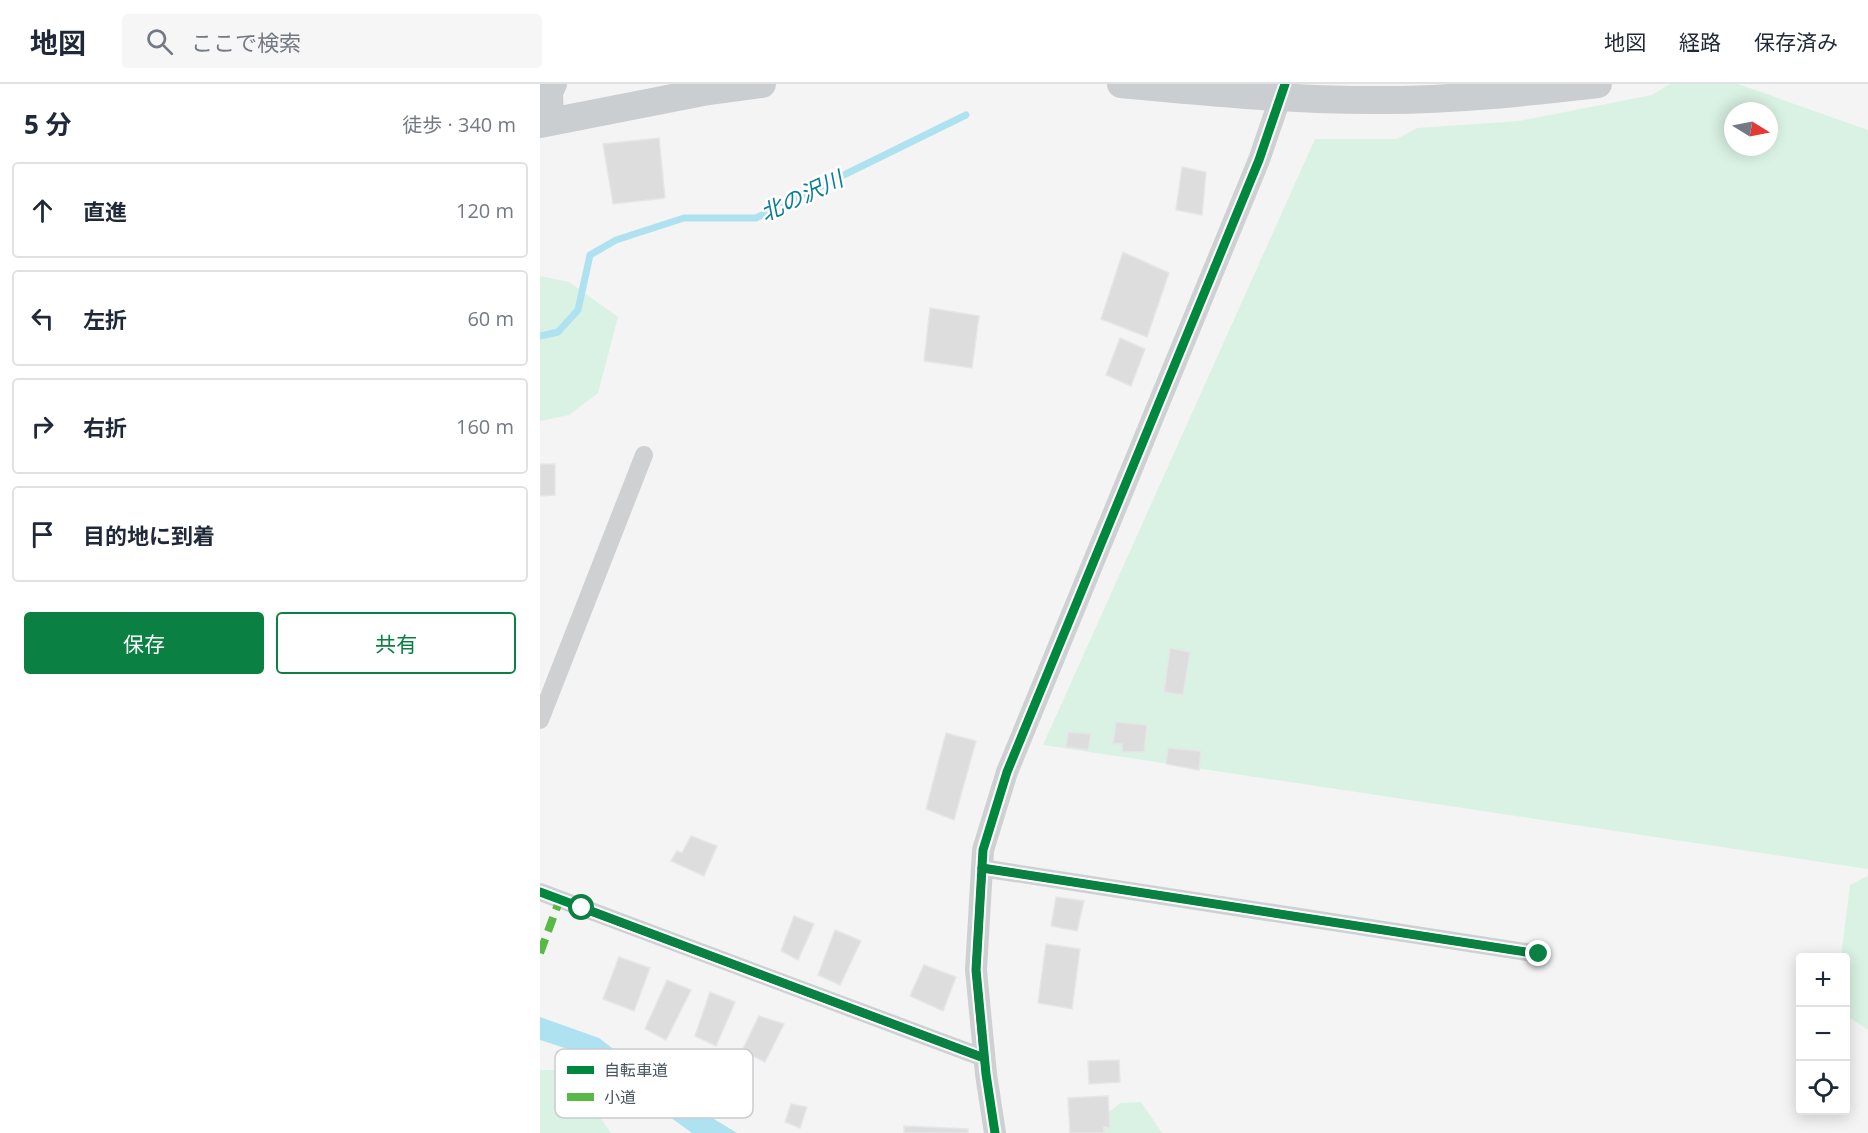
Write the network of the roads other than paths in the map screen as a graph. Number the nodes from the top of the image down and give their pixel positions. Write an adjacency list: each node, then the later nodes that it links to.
1 (553, 84): 6 (main road)
2 (762, 84): 6 (main road)
3 (1121, 84): 5 (main road)
4 (1598, 84): 5 (main road)
5 (1283, 91): 9 (street)
6 (545, 123)
7 (644, 455): 8 (street)
8 (540, 720)
9 (982, 868): 11 (street); 12 (street)
10 (540, 892): 12 (street)
11 (1539, 954)
12 (984, 1058): 13 (street)
13 (996, 1133)

